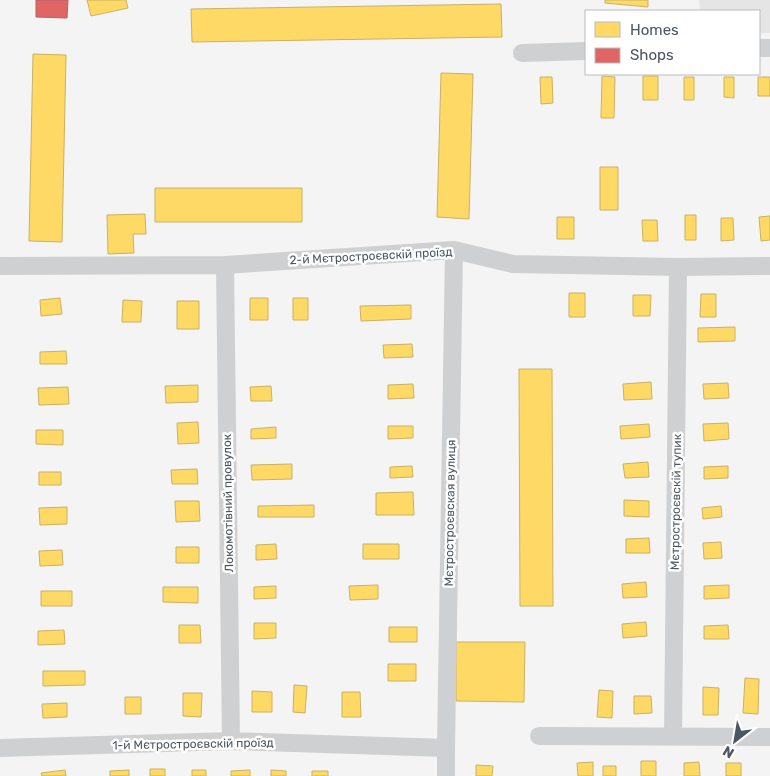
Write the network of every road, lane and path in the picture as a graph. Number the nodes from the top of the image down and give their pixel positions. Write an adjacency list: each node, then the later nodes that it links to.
1 (585, 52): 2 (street)
2 (522, 53)
3 (454, 250): 4 (street, 2-й Мєтростроєвскій проїзд); 7 (street, 2-й Мєтростроєвскій проїзд); 13 (street, Мєтростроєвская вулиця)
4 (226, 265): 5 (street, 2-й Мєтростроєвскій проїзд); 11 (street, Локомотівний провулок)
5 (0, 266)
6 (770, 266): 7 (street, 2-й Мєтростроєвскій проїзд)
7 (678, 267): 9 (street, Мєтростроєвскій тупик)
8 (539, 736): 9 (street)
9 (673, 736): 10 (street)
10 (770, 737)
11 (231, 741): 12 (street, 1-й Мєтростроєвскій проїзд); 13 (street, 1-й Мєтростроєвскій проїзд)
12 (0, 748)
13 (446, 748): 14 (street, Мєтростроєвская вулиця)
14 (446, 776)

